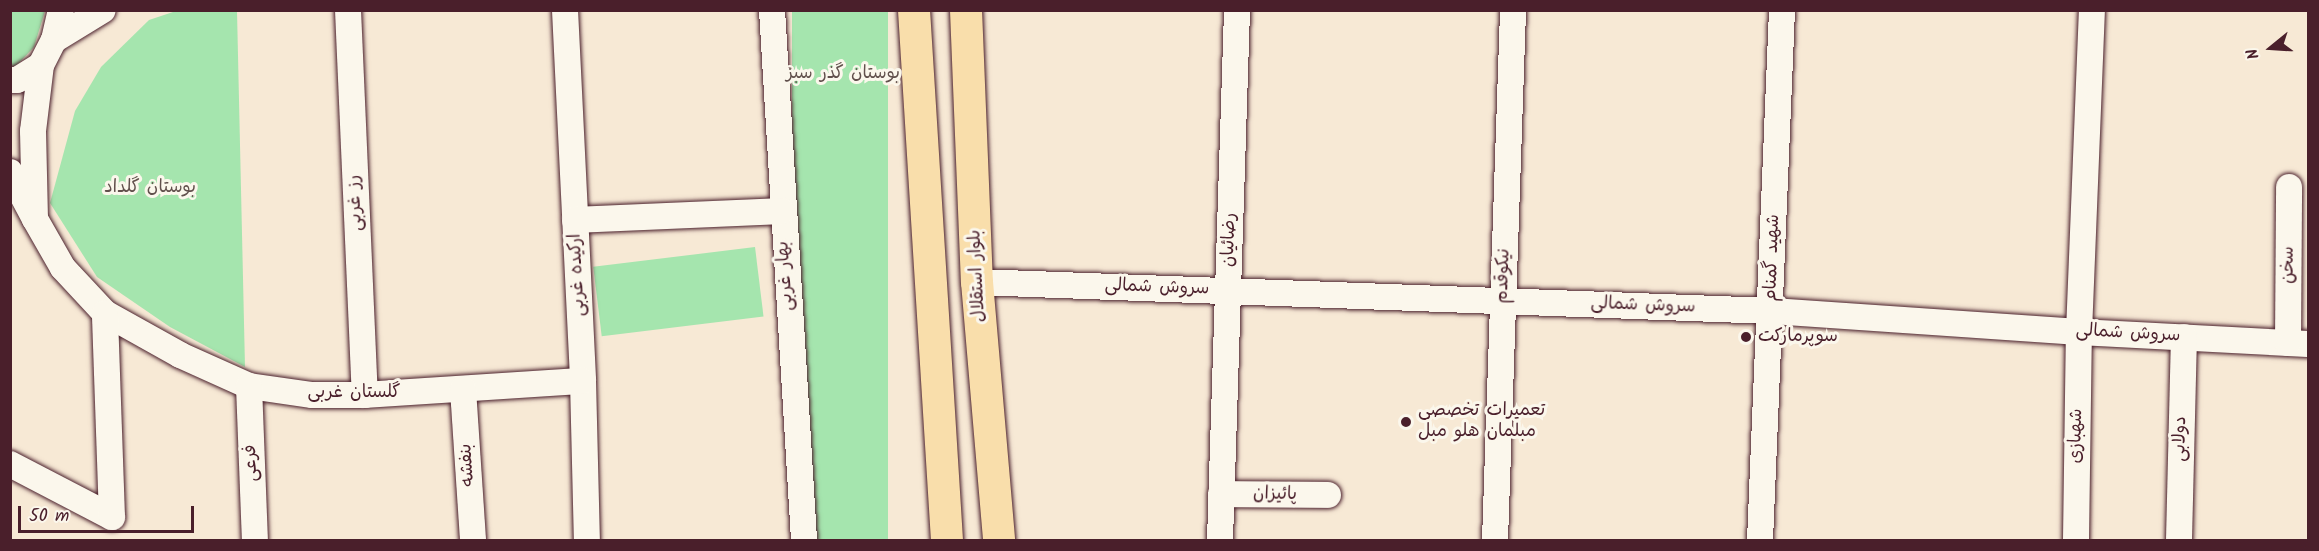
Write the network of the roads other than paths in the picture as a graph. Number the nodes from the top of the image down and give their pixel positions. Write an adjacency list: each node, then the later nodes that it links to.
1 (61, 10): 12 (street)
2 (103, 10): 12 (street)
3 (348, 10): 31 (street, رز غربی)
4 (565, 10): 19 (street, ارکیده غربی)
5 (772, 10): 17 (street, بهار غربی)
6 (914, 10): 39 (main road)
7 (966, 10): 20 (main road, بلوار استقلال)
8 (1237, 10): 21 (street, رضائیان)
9 (1513, 10): 22 (street, نیکوقدم)
10 (1782, 10): 23 (street, شهید گمنام)
11 (2092, 10): 25 (street, شهبازی)
12 (54, 40): 13 (street)
13 (41, 65): 14 (street); 18 (street)
14 (10, 80)
15 (10, 172): 18 (street, گلستان غربی)
16 (2289, 186): 27 (street, سخن)
17 (782, 211): 19 (street); 38 (street, بهار غربی)
18 (34, 219): 24 (street, گلستان غربی)
19 (575, 220): 28 (street, ارکیده غربی)
20 (977, 282): 21 (street, سروش شمالی); 40 (main road, بلوار استقلال)
21 (1228, 291): 22 (street, سروش شمالی); 33 (street, رضائیان)
22 (1503, 301): 23 (street, سروش شمالی); 42 (street, نیکوقدم)
23 (1772, 311): 25 (street, سروش شمالی); 43 (street, شهید گمنام)
24 (105, 313): 29 (street, گلستان غربی); 32 (street)
25 (2079, 332): 26 (street, سروش شمالی); 44 (street, شهبازی)
26 (2184, 337): 27 (street, سروش شمالی); 45 (street, دولابی)
27 (2298, 343)
28 (583, 381): 30 (street, گلستان غربی); 37 (street, ارکیده غربی)
29 (249, 386): 31 (street, گلستان غربی); 35 (street, فرعی)
30 (463, 389): 31 (street, گلستان غربی); 36 (street, بنفشه)
31 (365, 395)
32 (10, 464)
33 (1221, 494): 34 (street, پائیزان); 41 (street, رضائیان)
34 (1328, 495)
35 (255, 540)
36 (473, 540)
37 (587, 540)
38 (804, 540)
39 (947, 540)
40 (999, 540)
41 (1220, 540)
42 (1495, 540)
43 (1760, 540)
44 (2076, 540)
45 (2179, 540)

